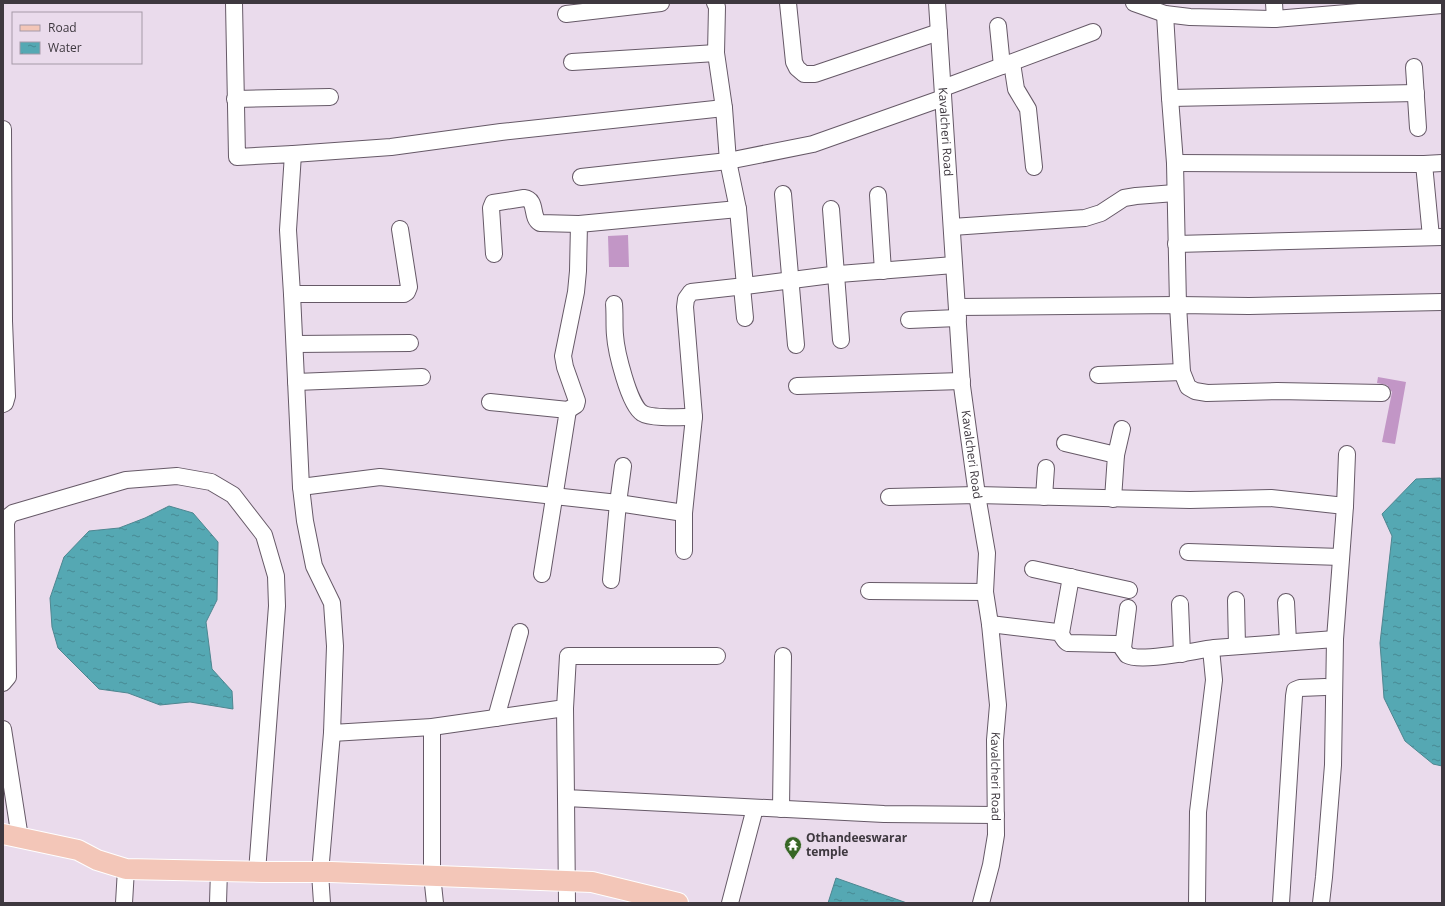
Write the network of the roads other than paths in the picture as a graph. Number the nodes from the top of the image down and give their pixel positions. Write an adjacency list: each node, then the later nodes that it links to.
1 (234, 3): 24 (street)
2 (661, 3): 10 (street)
3 (715, 3): 16 (street)
4 (788, 3): 14 (street)
5 (937, 3): 14 (street, Kavalcheri Road)
6 (1134, 3): 11 (street)
7 (1274, 3): 12 (street)
8 (1442, 5): 12 (street)
9 (1189, 10): 11 (street); 12 (street)
10 (566, 14)
11 (1165, 14): 23 (street)
12 (1275, 19)
13 (998, 26): 18 (street)
14 (939, 32): 20 (street, Kavalcheri Road)
15 (1093, 32): 18 (street)
16 (716, 53): 17 (street); 25 (street)
17 (572, 62)
18 (1007, 64): 20 (street); 33 (street)
19 (1414, 67): 21 (street)
20 (943, 93): 29 (street); 41 (street, Kavalcheri Road)
21 (1416, 93): 23 (street); 26 (street)
22 (330, 97): 24 (street)
23 (1170, 98): 30 (street)
24 (236, 99): 28 (street)
25 (724, 108): 28 (street); 29 (street)
26 (1418, 128)
27 (3, 129): 58 (street)
28 (294, 154): 51 (street)
29 (728, 161): 34 (street); 38 (street)
30 (1175, 163): 32 (street); 35 (street)
31 (1442, 163): 32 (street)
32 (1424, 164): 43 (street)
33 (1034, 167)
34 (581, 177)
35 (1175, 193): 41 (street); 44 (street)
36 (783, 194): 49 (street)
37 (878, 195): 47 (street)
38 (738, 210): 40 (street); 50 (street)
39 (831, 210): 48 (street)
40 (579, 224): 45 (street); 72 (street)
41 (952, 227): 46 (street, Kavalcheri Road)
42 (400, 229): 51 (street)
43 (1437, 237): 44 (street)
44 (1176, 244): 54 (street)
45 (494, 254)
46 (954, 265): 47 (street); 55 (street, Kavalcheri Road)
47 (883, 271): 48 (street)
48 (836, 275): 49 (street); 59 (street)
49 (791, 281): 50 (street); 62 (street)
50 (744, 286): 56 (street); 73 (street)
51 (292, 294): 61 (street)
52 (1442, 302): 54 (street)
53 (614, 304): 73 (street)
54 (1178, 305): 55 (street); 63 (street)
55 (957, 312): 57 (street); 66 (street, Kavalcheri Road)
56 (745, 318)
57 (909, 320)
58 (4, 326): 71 (street)
59 (841, 340)
60 (410, 343): 61 (street)
61 (295, 344): 67 (street)
62 (796, 345)
63 (1182, 372): 64 (street); 69 (street)
64 (1098, 374)
65 (422, 377): 67 (street)
66 (962, 381): 68 (street); 82 (street, Kavalcheri Road)
67 (296, 382): 80 (street)
68 (797, 386)
69 (1382, 393)
70 (490, 402): 72 (street)
71 (3, 404)
72 (568, 410): 81 (street)
73 (694, 417): 88 (street)
74 (1122, 429): 77 (street)
75 (1065, 443): 77 (street)
76 (1347, 454): 87 (street)
77 (1116, 455): 85 (street)
78 (623, 466): 86 (street)
79 (1046, 468): 84 (street)
80 (301, 487): 81 (street); 120 (street)
81 (555, 495): 86 (street); 93 (street)
82 (977, 495): 83 (street); 84 (street); 98 (street, Kavalcheri Road)
83 (889, 497)
84 (1044, 497): 85 (street)
85 (1113, 499): 87 (street)
86 (618, 503): 88 (street); 95 (street)
87 (1345, 506): 91 (street)
88 (684, 513): 89 (street)
89 (684, 551)
90 (1188, 552): 91 (street)
91 (1341, 557): 106 (street)
92 (1033, 569): 94 (street)
93 (542, 574)
94 (1071, 577): 96 (street); 105 (street)
95 (611, 580)
96 (1129, 590)
97 (869, 592): 98 (street)
98 (985, 592): 103 (street, Kavalcheri Road)
99 (1236, 600): 108 (street)
100 (1286, 602): 107 (street)
101 (1180, 604): 111 (street)
102 (1128, 608): 109 (street)
103 (990, 624): 105 (street); 124 (street, Kavalcheri Road)
104 (520, 632): 117 (street)
105 (1061, 633): 109 (street)
106 (1335, 639): 107 (street); 142 (street)
107 (1288, 642): 108 (street)
108 (1238, 646): 110 (street)
109 (1123, 648): 111 (street)
110 (1211, 649): 111 (street); 140 (street)
111 (1182, 654)
112 (717, 656): 116 (street)
113 (783, 656): 123 (street)
114 (3, 683): 128 (street)
115 (1325, 687): 141 (street)
116 (565, 708): 117 (street); 121 (street)
117 (496, 718): 118 (street)
118 (432, 727): 120 (street); 130 (street)
119 (3, 729): 125 (street)
120 (332, 733): 129 (street)
121 (566, 798): 122 (street); 131 (street)
122 (755, 808): 123 (street); 138 (street)
123 (781, 809): 124 (street)
124 (996, 815): 139 (street, Kavalcheri Road)
125 (9, 840): 126 (main road)
126 (126, 869): 127 (main road); 132 (street)
127 (219, 870): 128 (main road); 133 (street)
128 (257, 872): 129 (main road)
129 (320, 873): 130 (main road); 134 (street)
130 (432, 875): 131 (main road); 135 (street)
131 (567, 881): 136 (street); 137 (main road)
132 (124, 903)
133 (218, 903)
134 (322, 903)
135 (435, 903)
136 (567, 903)
137 (678, 903)
138 (730, 903)
139 (981, 903)
140 (1197, 903)
141 (1281, 903)
142 (1321, 903)

